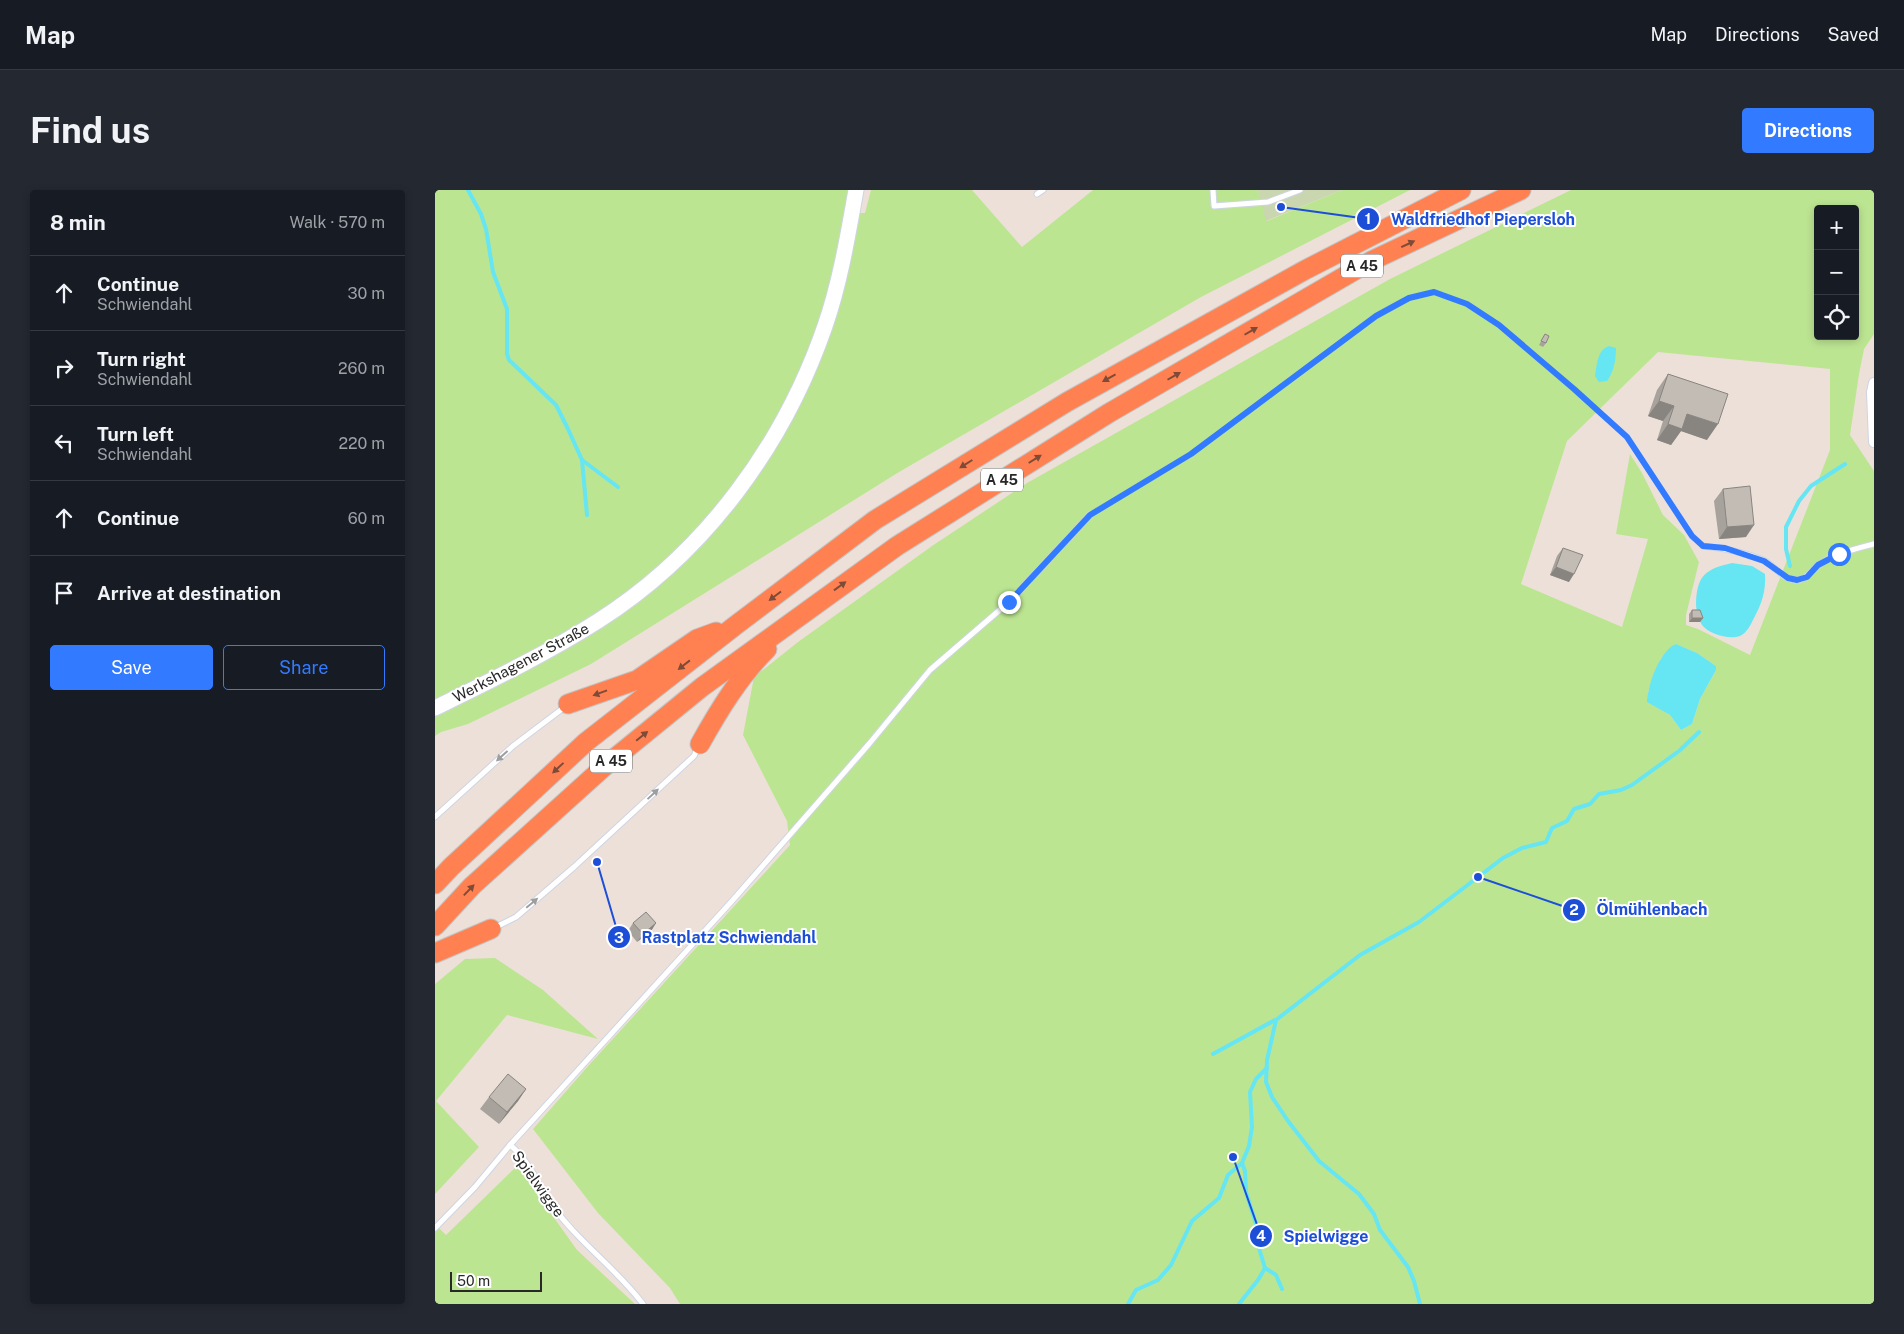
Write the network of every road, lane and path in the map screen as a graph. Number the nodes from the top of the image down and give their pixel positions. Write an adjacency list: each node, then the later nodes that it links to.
1 (857, 190): 16 (main road, Werkshagener Straße)
2 (1043, 190): 7 (lane)
3 (1213, 190): 4 (lane)
4 (1300, 190)
5 (1461, 190): 14 (highway, A 45, one-way to 14)
6 (1521, 190): 13 (highway, A 45, one-way to 6)
7 (1037, 194)
8 (1874, 382): 9 (street)
9 (1874, 442)
10 (1090, 515): 12 (path); 23 (lane)
11 (1874, 544): 12 (lane)
12 (1703, 546)
13 (801, 614): 17 (highway); 20 (highway, A 45, one-way to 13)
14 (736, 624): 15 (highway, one-way to 15); 19 (highway, A 45, one-way to 19)
15 (568, 704): 18 (lane, one-way to 18)
16 (435, 708)
17 (700, 744): 21 (lane, one-way to 17)
18 (435, 817)
19 (435, 884)
20 (435, 926)
21 (491, 929): 22 (highway)
22 (435, 953)
23 (510, 1145): 24 (lane, Spielwigge); 25 (lane, Spielwigge)
24 (435, 1228)
25 (643, 1304)

